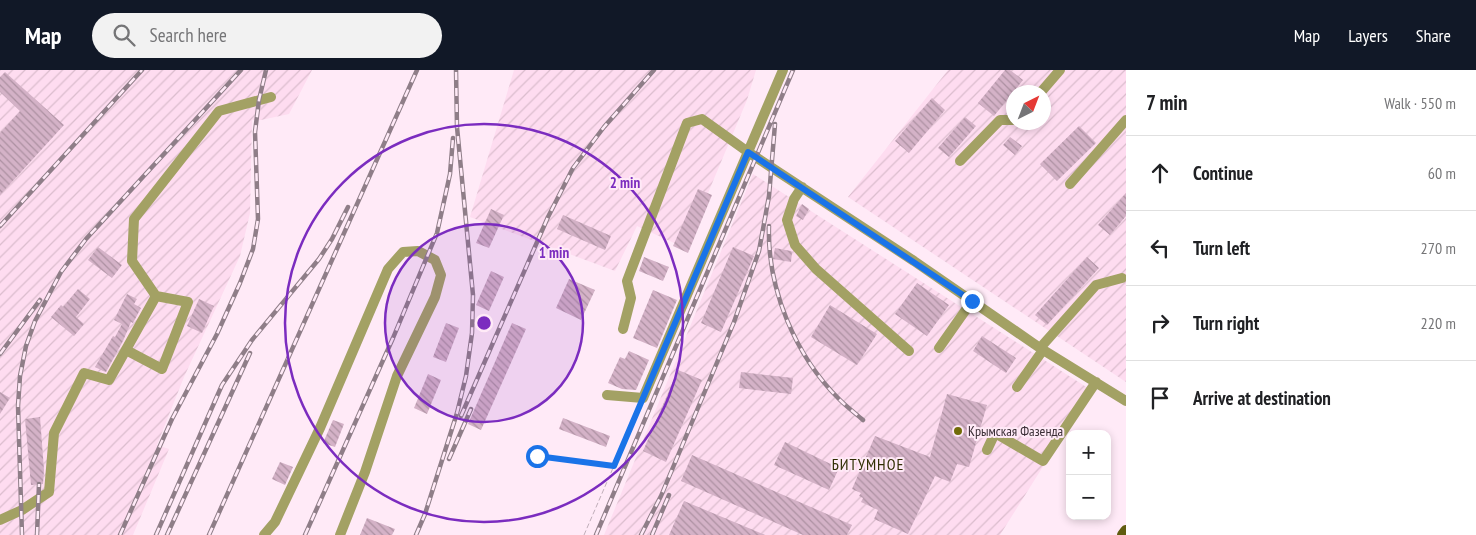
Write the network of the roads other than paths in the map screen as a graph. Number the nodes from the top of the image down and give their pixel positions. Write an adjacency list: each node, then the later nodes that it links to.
1 (782, 70): 7 (street)
2 (1060, 70): 3 (street)
3 (1047, 85)
4 (271, 97): 12 (street)
5 (1006, 120): 8 (street)
6 (1126, 120): 9 (street)
7 (748, 152): 10 (street); 14 (street); 21 (street)
8 (960, 161)
9 (1070, 184)
10 (802, 187): 13 (street); 18 (street)
11 (1122, 278): 16 (street)
12 (156, 296): 17 (street); 17 (street)
13 (972, 301): 15 (street); 16 (street)
14 (624, 329)
15 (940, 348)
16 (1042, 349): 19 (street); 20 (street)
17 (126, 350): 24 (street)
18 (909, 351)
19 (1096, 382): 22 (street); 23 (street)
20 (1017, 387)
21 (608, 395)
22 (1126, 401)
23 (987, 450)
24 (0, 520)
25 (1126, 531): 28 (main road)
26 (264, 535): 27 (street)
27 (340, 535)
28 (1123, 535)

